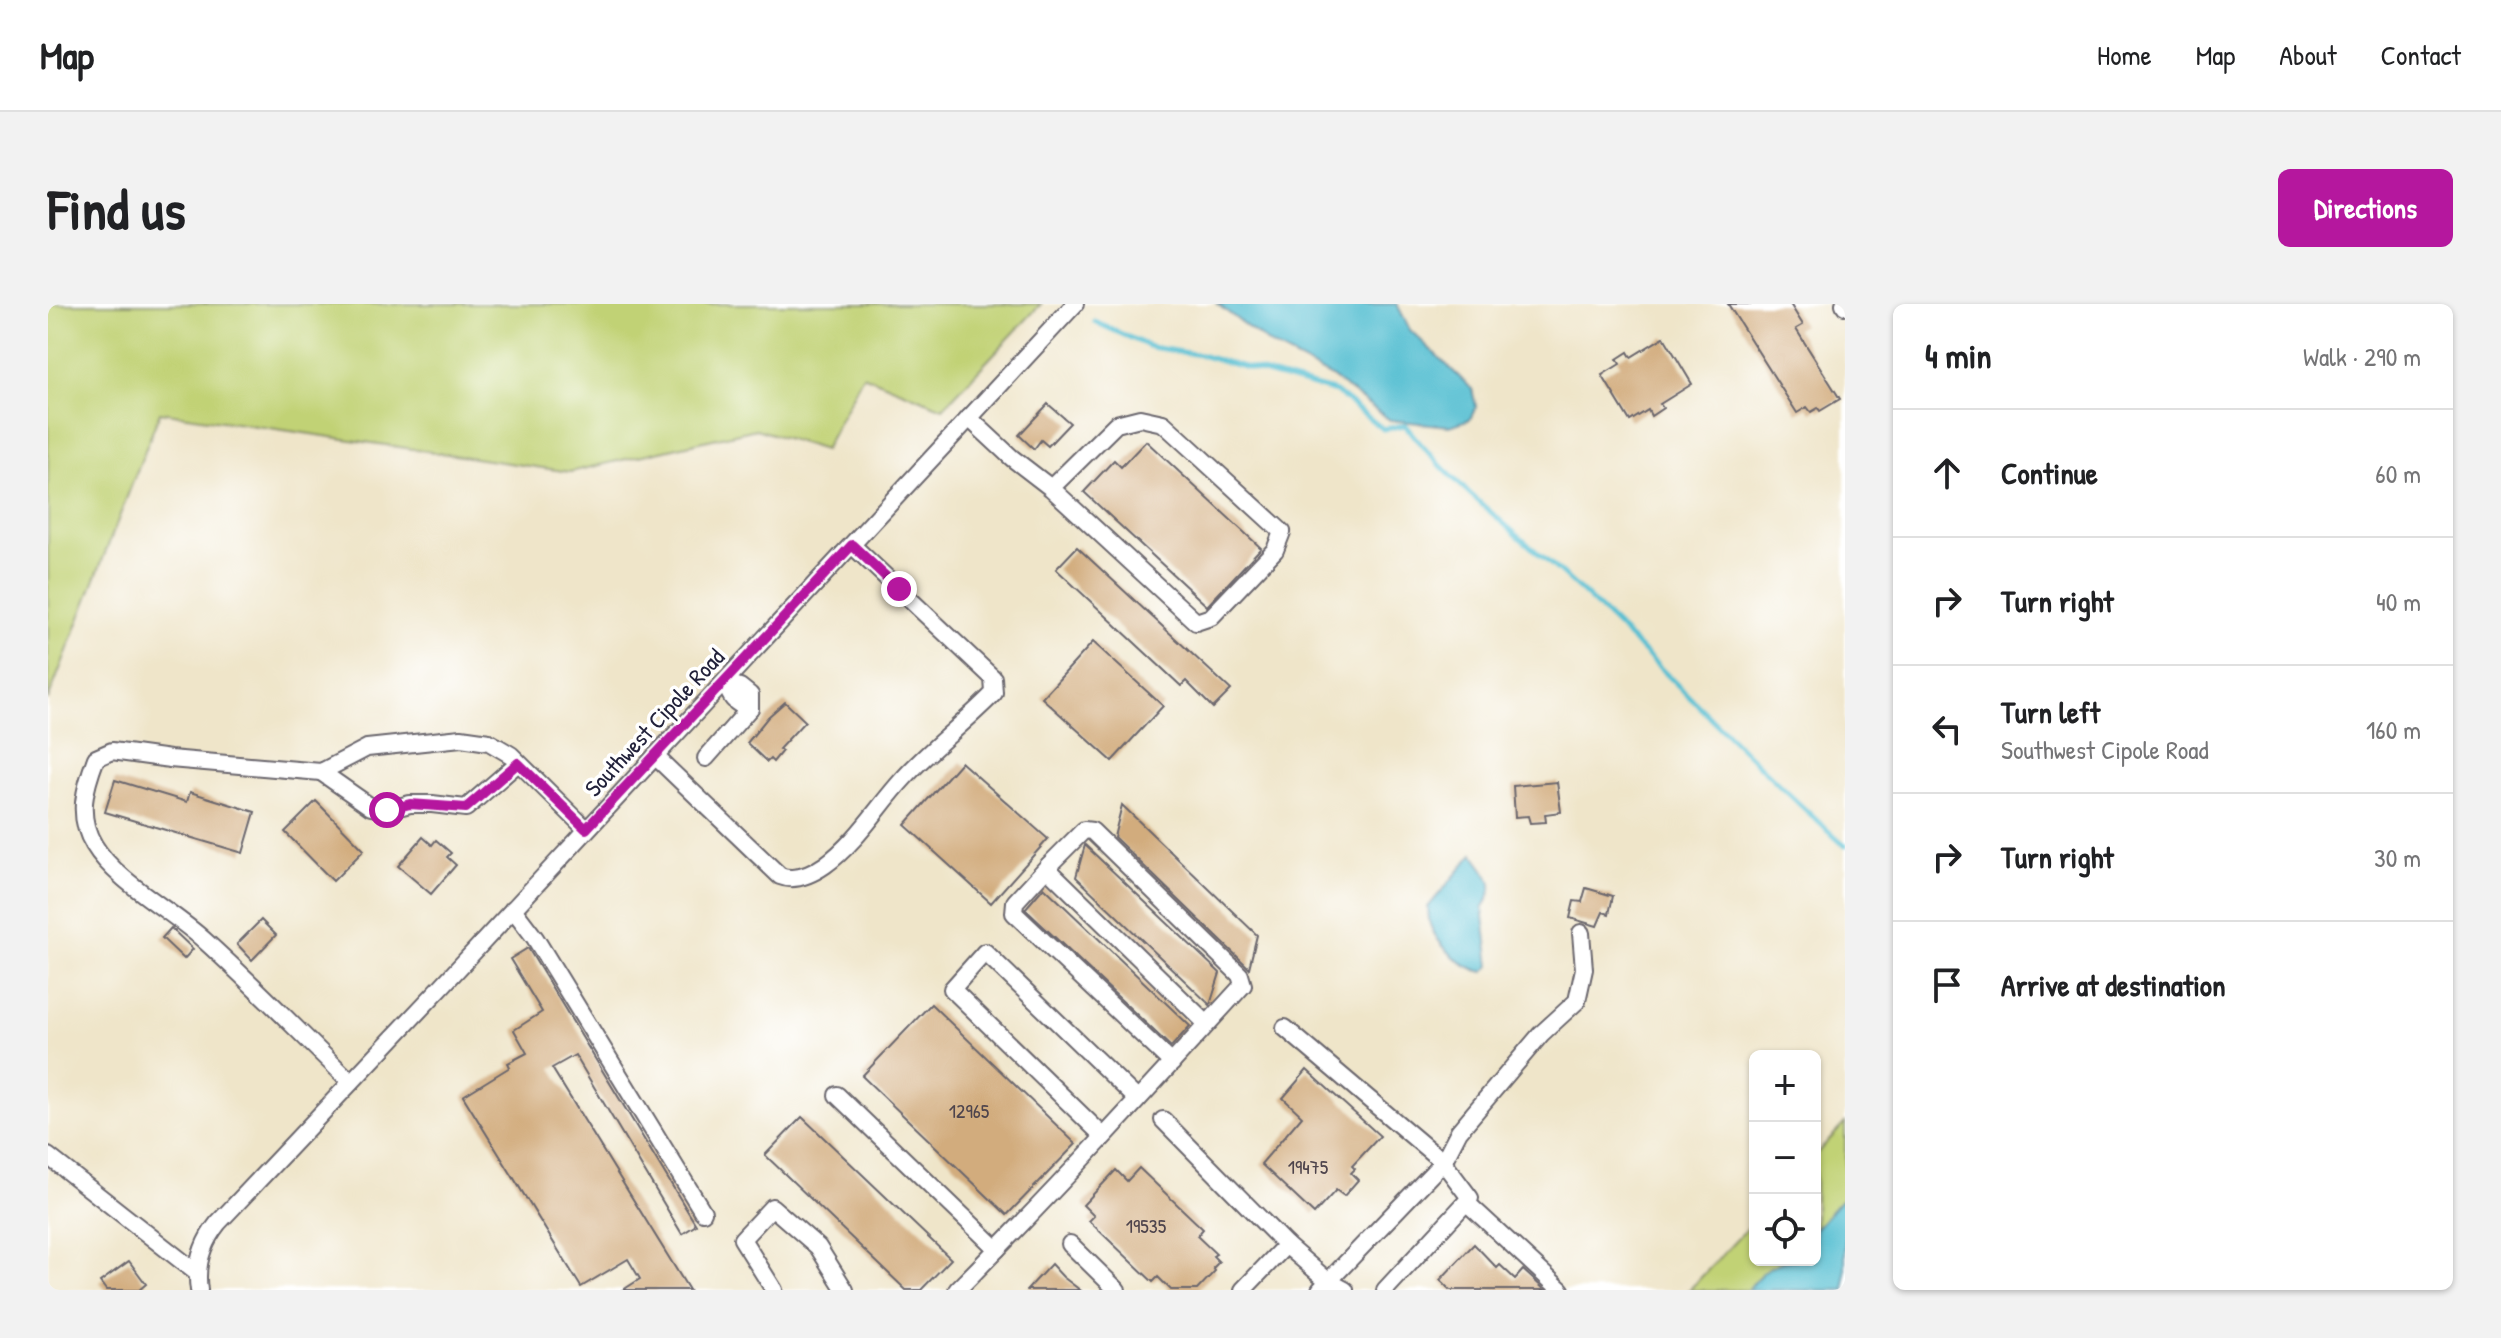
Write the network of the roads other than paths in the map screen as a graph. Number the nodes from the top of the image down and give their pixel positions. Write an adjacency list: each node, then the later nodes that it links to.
1 (1075, 304): 2 (street, Southwest Cipole Road)
2 (969, 418): 3 (street); 4 (street, Southwest Cipole Road)
3 (1051, 488): 3 (street)
4 (852, 545): 5 (street, Southwest Cipole Road); 6 (street)
5 (725, 682): 6 (street, Southwest Cipole Road); 7 (street)
6 (655, 756): 10 (street, Southwest Cipole Road)
7 (706, 758)
8 (518, 763): 9 (street); 9 (street); 10 (street)
9 (321, 772): 17 (street)
10 (586, 829): 12 (street, Southwest Cipole Road)
11 (1049, 865): 14 (street); 14 (street); 16 (street)
12 (513, 909): 17 (street, Southwest Cipole Road); 25 (street)
13 (1581, 933): 23 (street)
14 (1207, 1024): 16 (street)
15 (1285, 1028): 23 (street)
16 (1172, 1063): 19 (street)
17 (351, 1082): 29 (street, Southwest Cipole Road)
18 (837, 1095): 28 (street)
19 (1137, 1099): 21 (street); 21 (street)
20 (1163, 1120): 27 (street)
21 (1103, 1136): 28 (street)
22 (48, 1156): 29 (street)
23 (1443, 1162): 24 (street); 30 (street)
24 (1467, 1203): 37 (street); 38 (street)
25 (703, 1212)
26 (1070, 1244): 34 (street)
27 (1286, 1245): 30 (street); 35 (street)
28 (997, 1249): 33 (street)
29 (198, 1281)
30 (1324, 1286): 36 (street)
31 (774, 1290): 32 (street)
32 (845, 1290)
33 (957, 1290)
34 (1117, 1290)
35 (1243, 1290)
36 (1345, 1290)
37 (1385, 1290)
38 (1561, 1290)

